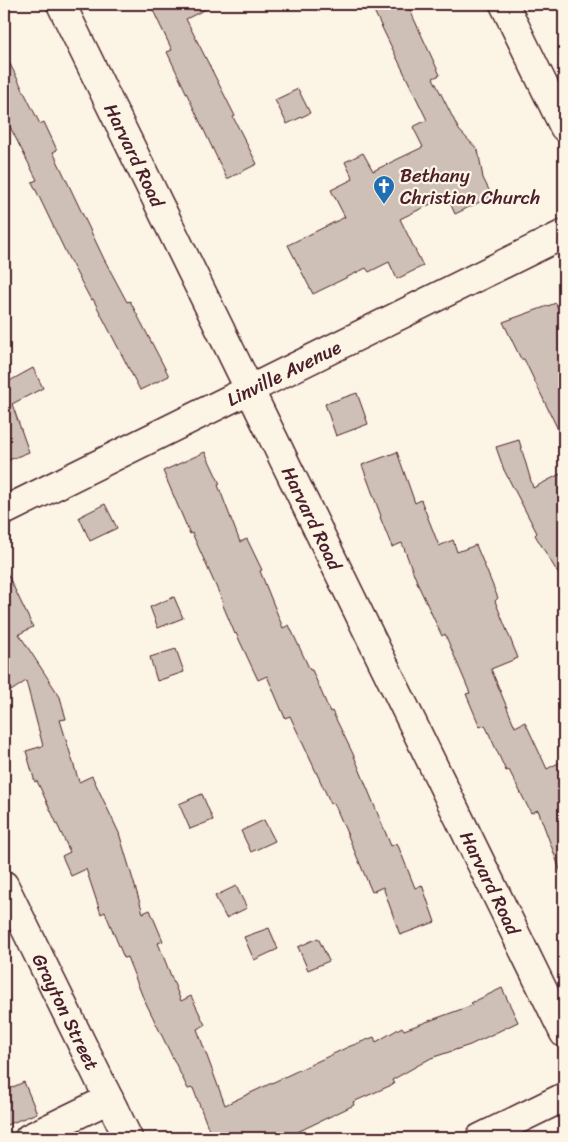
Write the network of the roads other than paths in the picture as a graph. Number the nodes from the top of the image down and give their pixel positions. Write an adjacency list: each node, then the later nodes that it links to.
1 (61, 4): 5 (street, Harvard Road)
2 (504, 4): 3 (street)
3 (564, 127)
4 (564, 234): 5 (street, Linville Avenue)
5 (249, 390): 6 (street, Linville Avenue); 8 (street, Harvard Road)
6 (4, 511)
7 (4, 885): 10 (street, Grayton Street)
8 (564, 1033)
9 (564, 1096): 13 (street)
10 (109, 1099): 11 (street); 12 (street, Grayton Street)
11 (29, 1138)
12 (128, 1138)
13 (480, 1138)

